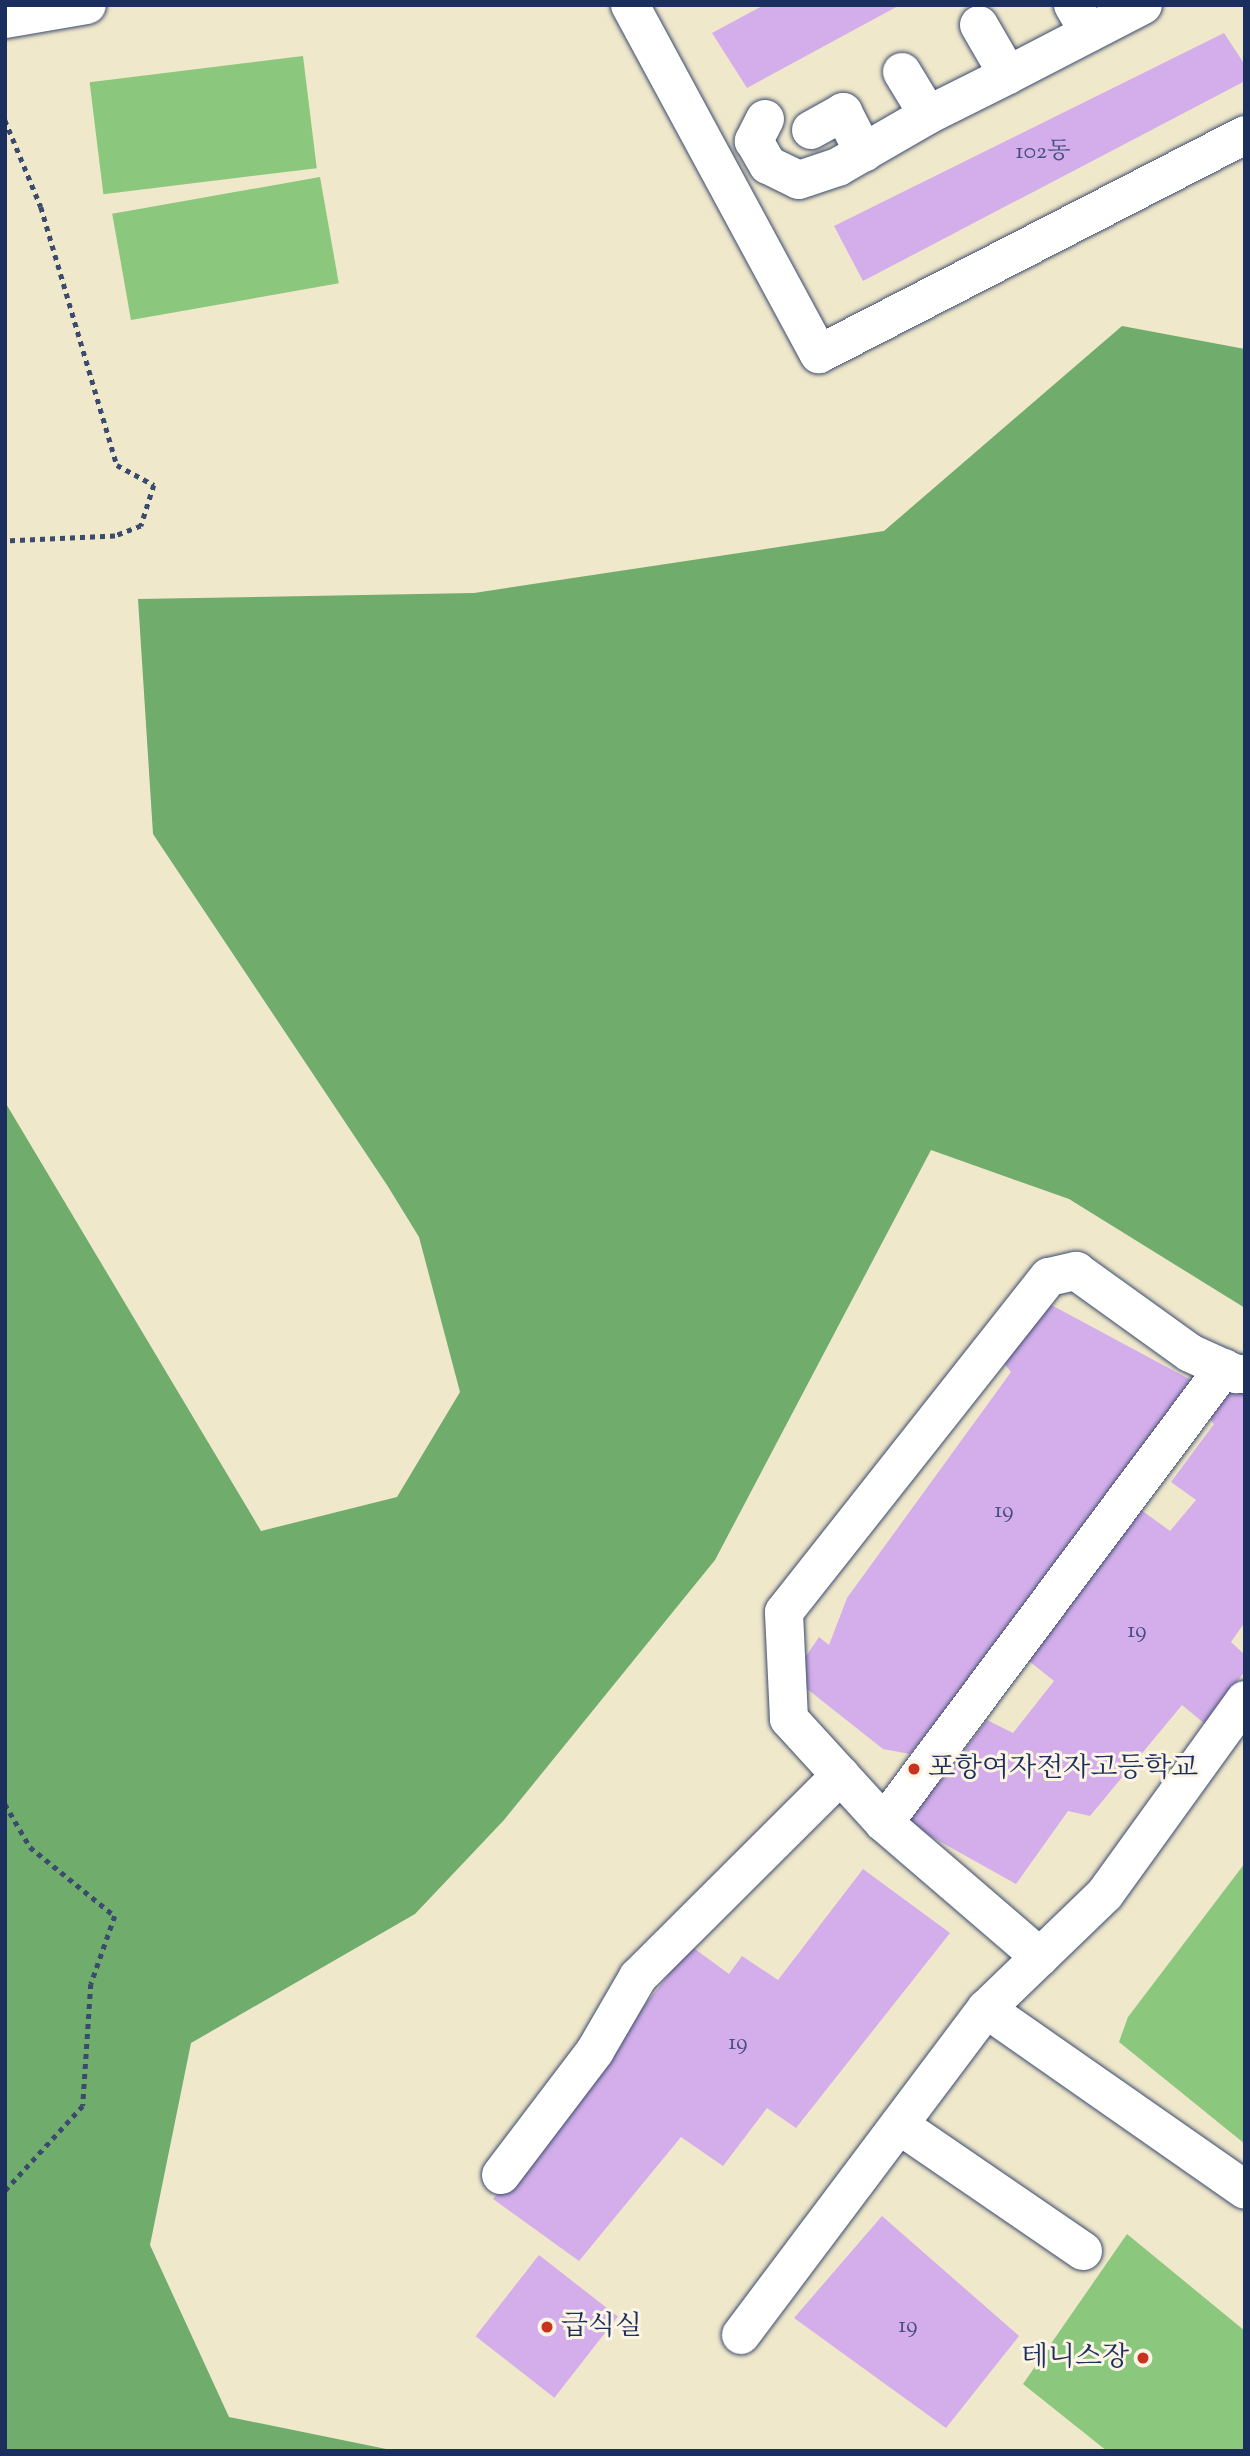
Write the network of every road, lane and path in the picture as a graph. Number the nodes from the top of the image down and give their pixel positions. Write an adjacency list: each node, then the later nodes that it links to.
1 (87, 5): 4 (street)
2 (630, 5): 13 (street)
3 (1143, 5): 5 (street)
4 (5, 19)
5 (1082, 19): 8 (street)
6 (979, 25): 8 (street)
7 (902, 72): 9 (street)
8 (1008, 75): 9 (street)
9 (928, 115): 14 (street)
10 (765, 119): 14 (street)
11 (5, 120): 15 (path)
12 (811, 130): 14 (street)
13 (1245, 135)
14 (864, 153)
15 (5, 541)
16 (1234, 1371): 18 (street); 20 (street)
17 (1245, 1700): 21 (street)
18 (841, 1775): 20 (street); 24 (street)
19 (5, 1804): 26 (path)
20 (884, 1823): 21 (street)
21 (1040, 1957): 22 (street)
22 (986, 2008): 23 (street); 25 (street)
23 (900, 2125): 27 (street); 28 (street)
24 (501, 2175)
25 (1245, 2190)
26 (5, 2191)
27 (1083, 2251)
28 (741, 2335)

